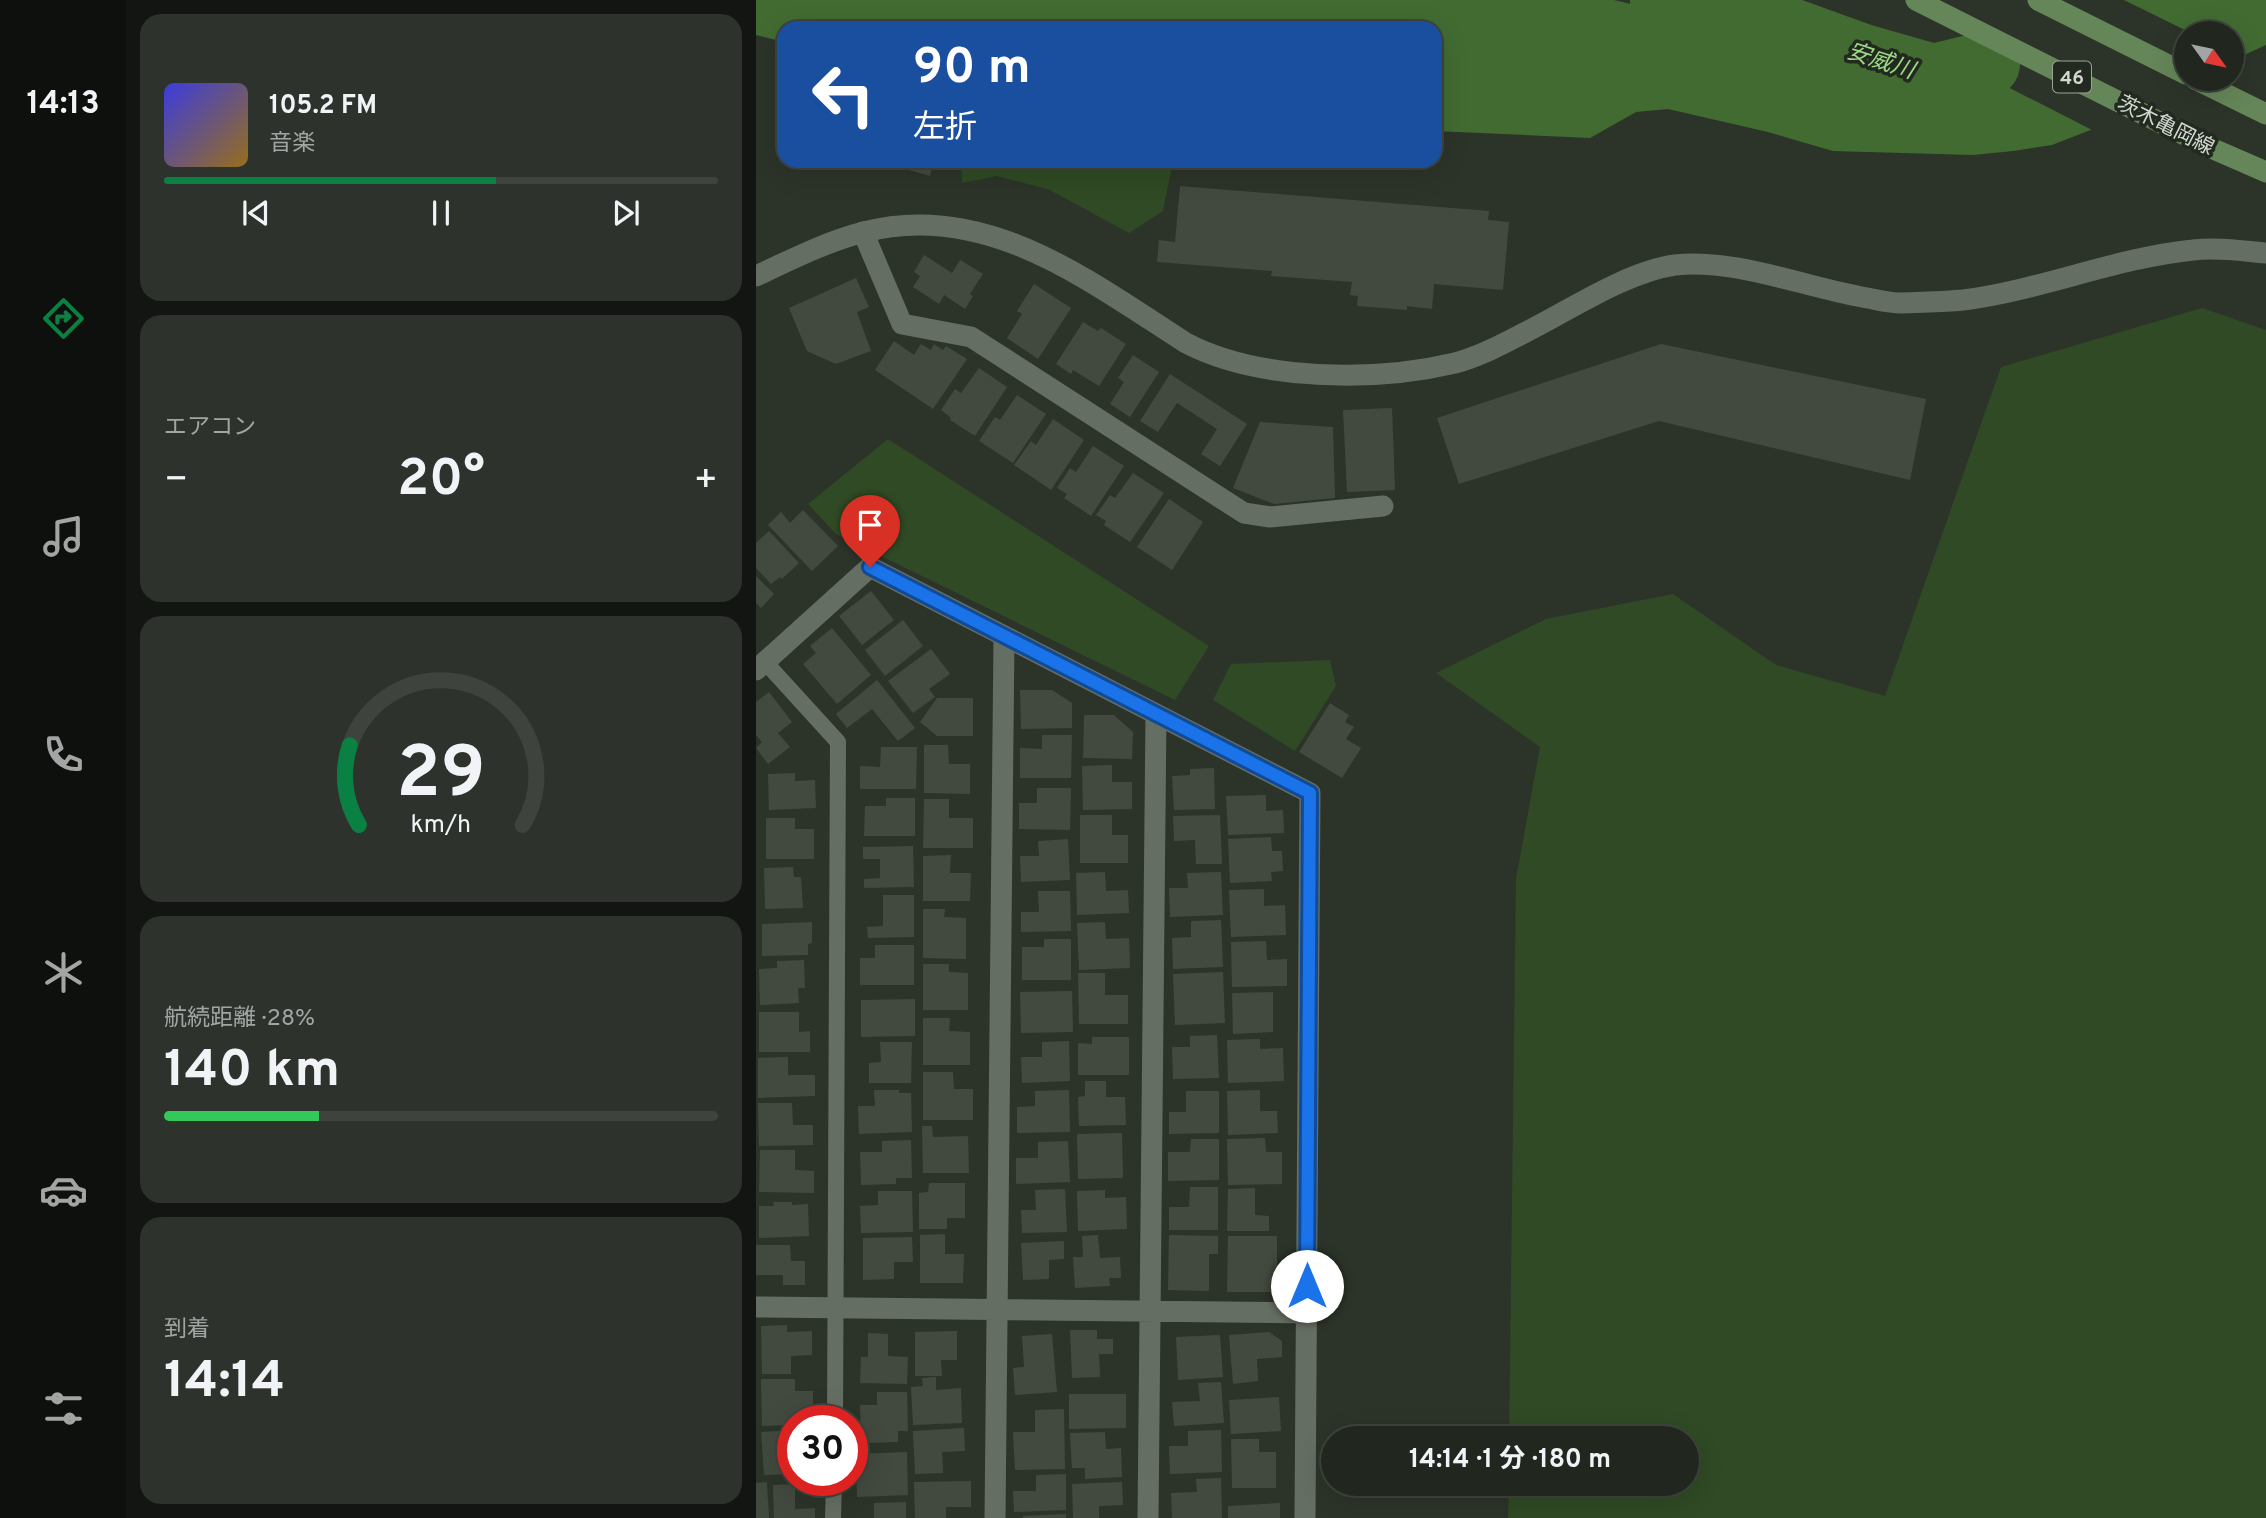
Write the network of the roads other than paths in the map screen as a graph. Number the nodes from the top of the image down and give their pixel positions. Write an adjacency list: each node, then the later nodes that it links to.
1 (2038, 0): 3 (main road, 46)
2 (1925, 3): 6 (main road, 茨木亀岡線 / 46)
3 (2174, 68)
4 (2219, 91): 5 (main road)
5 (2260, 111)
6 (2266, 172)
7 (863, 232): 8 (street); 9 (street); 10 (street)
8 (2266, 253)
9 (756, 276)
10 (1383, 506)
11 (1004, 636): 12 (street); 13 (street); 16 (street)
12 (761, 666): 15 (lane)
13 (1156, 714): 17 (street); 18 (street)
14 (756, 1307): 15 (street)
15 (837, 1308): 16 (street); 19 (lane)
16 (997, 1310): 17 (street); 22 (street)
17 (1149, 1311): 18 (street); 23 (street)
18 (1307, 1313): 24 (street)
19 (835, 1405)
20 (834, 1496): 21 (lane)
21 (833, 1518)
22 (995, 1518)
23 (1148, 1518)
24 (1305, 1518)

